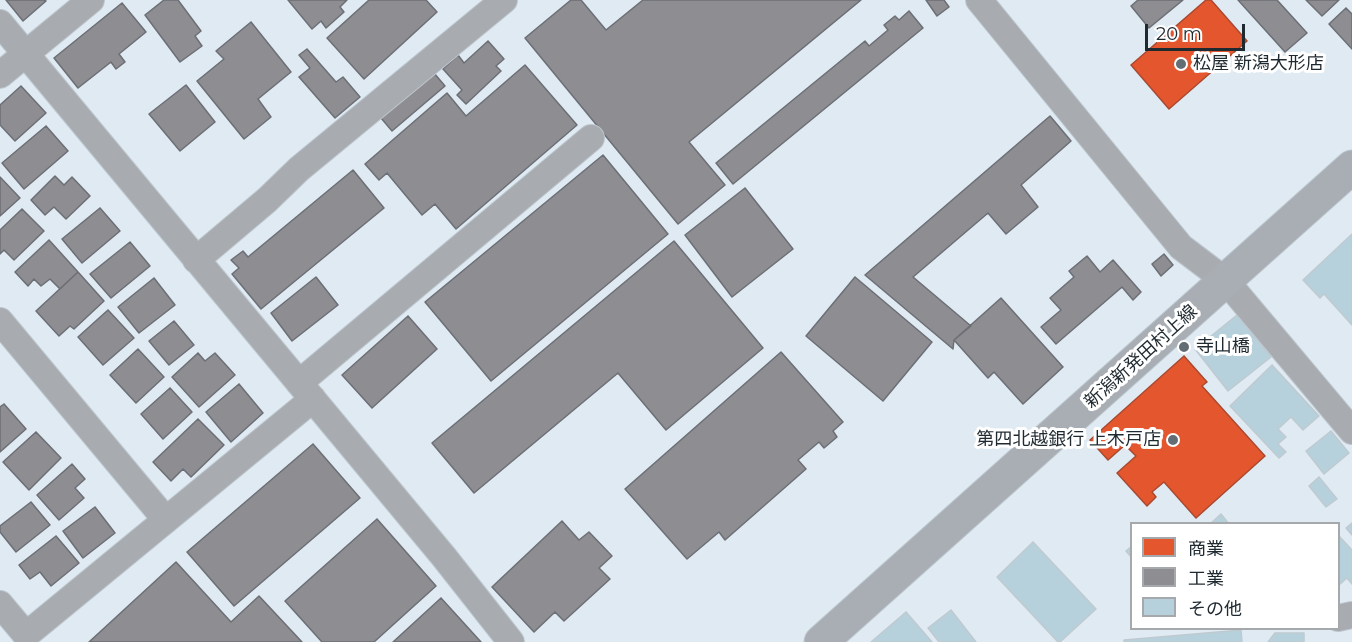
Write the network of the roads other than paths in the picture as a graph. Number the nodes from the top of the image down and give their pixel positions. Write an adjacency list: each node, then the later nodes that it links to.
1 (91, 0): 5 (street)
2 (504, 0): 9 (street)
3 (979, 0): 10 (street)
4 (0, 23): 5 (street)
5 (25, 54): 6 (street); 9 (street)
6 (0, 75)
7 (591, 138): 12 (street)
8 (1352, 167): 10 (main road, 新潟新発田村上線)
9 (196, 260): 12 (street)
10 (1226, 281): 13 (street); 17 (main road, 新潟新発田村上線)
11 (0, 321): 14 (street)
12 (306, 391): 14 (street); 16 (street)
13 (1352, 431)
14 (166, 520): 15 (street)
15 (0, 604)
16 (511, 642)
17 (821, 642)

